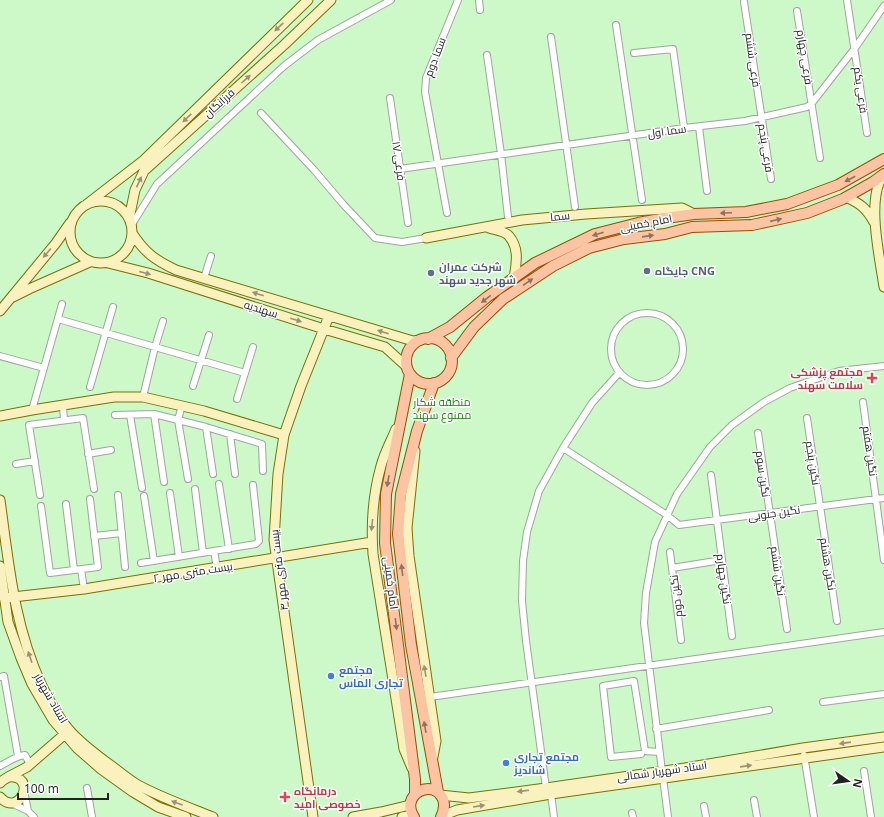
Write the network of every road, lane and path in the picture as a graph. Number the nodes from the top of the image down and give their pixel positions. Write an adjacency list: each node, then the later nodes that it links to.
1 (308, 0): 35 (street, فرزانگان, one-way to 35)
2 (331, 0): 43 (street, فرزانگان, one-way to 2)
3 (391, 0): 43 (street)
4 (458, 0): 28 (street, سما دوم)
5 (479, 0): 9 (street)
6 (847, 0): 13 (street, فرعی یکم)
7 (744, 2): 19 (street, فرعی ششم)
8 (884, 6): 13 (street)
9 (480, 10)
10 (797, 12): 17 (street, فرعی چهارم)
11 (616, 25): 23 (street)
12 (551, 37): 24 (street)
13 (855, 48): 17 (street); 22 (street, فرعی یکم)
14 (634, 53): 21 (street)
15 (486, 55): 25 (street)
16 (390, 98): 29 (street, فرعی ۱۷)
17 (812, 103): 19 (street, سما اول); 26 (street, فرعی چهارم)
18 (260, 113): 45 (street)
19 (761, 118): 20 (street, سما اول); 31 (street, فرعی پنجم)
20 (699, 126): 21 (street, سما اول); 32 (street)
21 (684, 128): 23 (street, سما اول)
22 (866, 133)
23 (633, 136): 24 (street, سما اول); 34 (street)
24 (567, 145): 25 (street, سما اول); 36 (street)
25 (502, 154): 28 (street, سما اول); 39 (street)
26 (820, 158)
27 (884, 159): 38 (main road, امام خمینی, one-way to 38)
28 (438, 164): 29 (street, سما اول); 37 (street, سما دوم)
29 (400, 169): 41 (street, فرعی ۱۷)
30 (884, 174): 33 (main road, امام خمینی); 42 (street)
31 (771, 179)
32 (707, 191)
33 (846, 197): 42 (street); 66 (main road, امام خمینی, one-way to 33)
34 (642, 200)
35 (87, 204): 40 (street); 43 (street)
36 (575, 207)
37 (447, 213)
38 (694, 214): 44 (street, سما); 50 (main road, امام خمینی, one-way to 50)
39 (508, 217)
40 (71, 222): 47 (street); 52 (street, one-way to 52)
41 (408, 224)
42 (875, 224): 51 (street)
43 (131, 226): 48 (street); 49 (street, سهندیه)
44 (488, 227): 45 (street, سما); 50 (street)
45 (426, 238)
46 (211, 256): 49 (street)
47 (90, 262): 48 (street); 52 (street)
48 (108, 263): 59 (street, سهندیه, one-way to 59)
49 (204, 278): 56 (street, سهندیه, one-way to 49)
50 (514, 279): 62 (main road, امام خمینی, one-way to 62)
51 (884, 287)
52 (8, 300): 55 (street)
53 (62, 304): 57 (street)
54 (113, 307): 60 (street)
55 (0, 311)
56 (329, 316): 59 (street, بیست متری مهر ۴); 62 (street, سهندیه, one-way to 56)
57 (58, 319): 60 (street); 69 (street)
58 (163, 321): 63 (street)
59 (324, 329): 70 (street, سهندیه); 94 (street, بیست متری مهر ۴)
60 (106, 333): 63 (street); 74 (street)
61 (208, 335): 67 (street)
62 (424, 339): 66 (main road); 70 (main road)
63 (155, 347): 67 (street); 76 (street)
64 (253, 347): 71 (street)
65 (0, 356): 69 (street)
66 (451, 358): 73 (main road)
67 (201, 360): 71 (street); 75 (street)
68 (884, 366): 123 (street)
69 (44, 368): 81 (street)
70 (408, 371): 73 (main road); 89 (main road, امام خمینی)
71 (245, 373): 77 (street)
72 (619, 373): 72 (street); 95 (street)
73 (434, 384): 91 (main road, امام خمینی)
74 (90, 386)
75 (193, 386)
76 (144, 397): 79 (street); 80 (street)
77 (237, 400)
78 (863, 402): 117 (street, نگین هفتم)
79 (182, 405): 88 (street); 94 (street)
80 (62, 406): 81 (street); 87 (street)
81 (32, 410): 85 (street)
82 (130, 414): 83 (street); 84 (street); 108 (street)
83 (154, 414): 88 (street); 105 (street)
84 (115, 415)
85 (0, 416)
86 (806, 418): 121 (street, نگین پنجم)
87 (64, 420): 97 (street); 98 (street)
88 (178, 420): 90 (street); 104 (street)
89 (400, 420): 127 (street, one-way to 127); 171 (main road, امام خمینی, one-way to 171)
90 (206, 427): 92 (street); 101 (street)
91 (417, 431): 155 (street, one-way to 91); 166 (main road, امام خمینی, one-way to 91)
92 (230, 434): 100 (street); 102 (street)
93 (758, 434): 122 (street, نگین سوم)
94 (284, 435): 133 (street, بیست متری مهر ۴)
95 (563, 448): 123 (street, نگین جنوبی); 153 (street)
96 (111, 450): 97 (street)
97 (88, 454): 109 (street)
98 (35, 461): 99 (street); 112 (street)
99 (16, 464)
100 (263, 471)
101 (213, 474)
102 (235, 474)
103 (711, 475): 124 (street, نگین چهارم)
104 (188, 479)
105 (164, 482)
106 (219, 484): 128 (street)
107 (253, 485): 128 (street)
108 (142, 488)
109 (94, 489)
110 (195, 489): 131 (street)
111 (170, 494): 132 (street)
112 (40, 495)
113 (118, 495): 125 (street)
114 (144, 496): 136 (street)
115 (884, 498): 117 (street, نگین جنوبی)
116 (90, 499): 126 (street)
117 (877, 499): 121 (street, نگین جنوبی); 135 (street, نگین هفتم)
118 (0, 500): 145 (street, استاد شهریار)
119 (66, 504): 143 (street)
120 (41, 506): 143 (street)
121 (820, 507): 122 (street, نگین جنوبی); 146 (street, نگین هشتم)
122 (770, 514): 124 (street, نگین جنوبی); 147 (street, نگین ششم)
123 (667, 515): 124 (street, نگین جنوبی); 151 (street)
124 (716, 521): 134 (street, نگین چهارم)
125 (122, 533): 126 (street); 139 (street)
126 (94, 536): 142 (street)
127 (372, 542): 133 (street, بیست متری مهر ۲); 171 (street)
128 (229, 549): 129 (street)
129 (214, 551): 131 (street); 140 (street)
130 (670, 552): 141 (street, نگین دوم)
131 (203, 553): 132 (street)
132 (179, 557): 136 (street)
133 (276, 559): 140 (street, بیست متری مهر ۲); 189 (street, بیست متری مهر ۴)
134 (722, 560): 141 (street); 149 (street, نگین چهارم)
135 (884, 560)
136 (154, 561): 137 (street)
137 (141, 563)
138 (0, 566): 145 (street, استاد شهریار)
139 (126, 567)
140 (217, 568): 144 (street, بیست متری مهر ۲)
141 (672, 568): 150 (street, نگین دوم)
142 (81, 569): 143 (street); 144 (street)
143 (74, 570)
144 (84, 589): 145 (street, بیست متری مهر ۲)
145 (9, 598): 159 (street, استاد شهریار); 188 (street, استاد شهریار, one-way to 145)
146 (837, 621)
147 (786, 629)
148 (884, 632): 151 (street)
149 (732, 636)
150 (681, 640)
151 (648, 666): 153 (street); 158 (street)
152 (0, 677): 165 (street)
153 (531, 682): 155 (street); 175 (street)
154 (884, 694): 156 (street)
155 (430, 697): 166 (street)
156 (823, 702)
157 (769, 710): 158 (street)
158 (656, 729): 162 (street)
159 (65, 734): 168 (street); 187 (street, استاد شهریار)
160 (884, 737): 163 (street, استاد شهریار شمالی, one-way to 163)
161 (884, 747): 163 (street, استاد شهریار شمالی)
162 (659, 752): 164 (street); 170 (street)
163 (804, 753): 170 (street, استاد شهریار شمالی); 197 (street)
164 (641, 754)
165 (18, 756): 167 (street); 168 (street)
166 (432, 764): 177 (main road, امام خمینی)
167 (0, 766)
168 (29, 766): 172 (street); 174 (street)
169 (864, 771): 198 (street)
170 (662, 775): 175 (street, استاد شهریار شمالی); 194 (street)
171 (415, 776): 176 (main road, امام خمینی)
172 (2, 781): 174 (street)
173 (87, 788): 186 (street)
174 (24, 789): 180 (street); 183 (street)
175 (549, 791): 177 (street, استاد شهریار شمالی, one-way to 177); 192 (street, استاد شهریار شمالی, one-way to 175); 193 (street)
176 (415, 794): 177 (main road); 181 (main road)
177 (439, 794): 192 (main road, امام خمینی)
178 (0, 797): 180 (street)
179 (754, 800): 196 (street)
180 (11, 803): 183 (street)
181 (410, 805): 184 (main road); 190 (street)
182 (704, 806): 195 (street)
183 (28, 811): 185 (street)
184 (414, 816): 191 (street)
185 (34, 817)
186 (92, 817)
187 (186, 817)
188 (213, 817)
189 (313, 817)
190 (353, 817)
191 (402, 817)
192 (441, 817)
193 (554, 817)
194 (668, 817)
195 (706, 817)
196 (757, 817)
197 (814, 817)
198 (871, 817)

